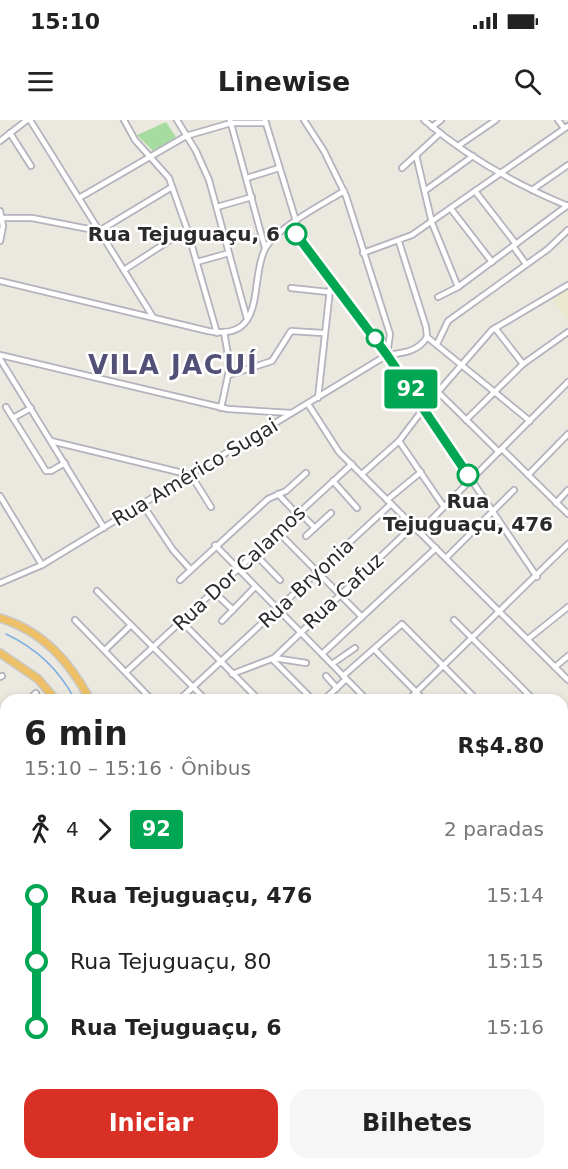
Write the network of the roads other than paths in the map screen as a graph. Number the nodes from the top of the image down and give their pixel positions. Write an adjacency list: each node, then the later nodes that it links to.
1 (28, 120): 13 (street); 33 (street)
2 (124, 120): 19 (street)
3 (177, 120): 15 (street)
4 (304, 120): 28 (street)
5 (424, 120): 11 (street)
6 (441, 120): 11 (street)
7 (496, 120): 17 (street)
8 (558, 120): 12 (street)
9 (231, 121): 10 (street); 15 (street); 26 (street)
10 (266, 122): 23 (street)
11 (432, 127): 14 (street)
12 (566, 127): 25 (street)
13 (10, 133): 16 (street); 22 (street)
14 (440, 133): 17 (street); 18 (street)
15 (186, 136): 19 (street); 35 (street)
16 (0, 141)
17 (458, 146): 20 (street)
18 (416, 155): 24 (street); 29 (street)
19 (148, 156): 27 (street); 33 (street)
20 (472, 156): 25 (street); 29 (street)
21 (568, 165): 30 (street)
22 (31, 166)
23 (279, 168): 26 (street); 39 (street)
24 (402, 168)
25 (500, 172): 30 (street); 31 (street)
26 (247, 178): 32 (street)
27 (172, 187): 42 (street); 44 (street)
28 (344, 190): 39 (street); 50 (street)
29 (426, 190): 40 (street)
30 (532, 190): 34 (street)
31 (475, 191): 36 (street); 47 (street)
32 (252, 197): 35 (street); 48 (street)
33 (79, 198): 44 (street)
34 (568, 205): 47 (street)
35 (217, 207): 49 (street)
36 (451, 209): 40 (street); 52 (street)
37 (0, 211): 38 (street)
38 (2, 218): 44 (street); 45 (street)
39 (296, 221): 41 (street)
40 (432, 223): 46 (street); 58 (street)
41 (290, 226): 48 (street); 55 (street)
42 (187, 229): 51 (street); 54 (street)
43 (568, 230): 53 (street)
44 (99, 231): 54 (street)
45 (0, 241)
46 (399, 242): 50 (street); 69 (street)
47 (515, 245): 52 (street); 53 (street)
48 (265, 248): 63 (street)
49 (229, 253): 51 (street); 63 (street)
50 (363, 253): 71 (street)
51 (197, 262): 67 (street)
52 (492, 262): 58 (street)
53 (526, 264): 70 (street)
54 (124, 270): 62 (street)
55 (331, 280): 60 (street); 71 (street)
56 (0, 281): 62 (street)
57 (568, 285): 64 (street)
58 (458, 287): 61 (street)
59 (291, 288): 60 (street)
60 (328, 292): 68 (street)
61 (438, 297)
62 (153, 318): 67 (street)
63 (247, 319): 65 (street)
64 (495, 328): 73 (street); 74 (street)
65 (224, 332): 67 (street); 75 (street)
66 (568, 332): 74 (street)
67 (217, 333)
68 (323, 333): 75 (street); 79 (street)
69 (427, 337): 70 (street); 71 (street, Rua Américo Sugai)
70 (437, 344): 73 (street)
71 (387, 355): 79 (street, Rua Américo Sugai); 84 (street)
72 (0, 357): 82 (street); 83 (street)
73 (462, 364): 77 (street); 78 (street)
74 (523, 364): 78 (street)
75 (229, 375): 83 (street)
76 (567, 386): 88 (street)
77 (438, 392): 84 (street); 87 (street)
78 (494, 392): 87 (street); 88 (street)
79 (318, 398): 80 (street, Rua Américo Sugai)
80 (308, 404): 85 (street, Rua Américo Sugai); 94 (street)
81 (6, 407): 86 (street)
82 (31, 408): 86 (street); 90 (street)
83 (221, 408): 85 (street)
84 (424, 408): 91 (street); 100 (street)
85 (293, 413): 98 (street, Rua Américo Sugai)
86 (13, 418): 93 (street)
87 (466, 420): 92 (street)
88 (530, 422): 92 (street)
89 (568, 434): 99 (street)
90 (51, 441): 93 (street); 98 (street)
91 (399, 441): 95 (street); 97 (street)
92 (500, 451): 99 (street); 100 (street)
93 (65, 463): 117 (street)
94 (352, 464): 97 (street); 101 (street, Rua Dor Calamos)
95 (422, 472): 106 (street, Rua Bryonia); 110 (street)
96 (306, 473): 104 (street)
97 (362, 474): 106 (street)
98 (191, 475): 108 (street, Rua Américo Sugai); 109 (street)
99 (528, 475): 107 (street)
100 (471, 479): 110 (street); 112 (street)
101 (333, 481): 111 (street); 113 (street, Rua Dor Calamos)
102 (514, 490): 112 (street)
103 (568, 490): 107 (street)
104 (278, 494): 113 (street); 123 (street)
105 (0, 496): 127 (street)
106 (389, 502): 116 (street); 130 (street, Rua Bryonia)
107 (556, 503): 115 (street)
108 (143, 505): 117 (street, Rua Américo Sugai); 128 (street)
109 (212, 507)
110 (444, 507): 120 (street)
111 (357, 508)
112 (493, 512): 126 (street); 131 (street)
113 (298, 513): 118 (street); 119 (street, Rua Dor Calamos)
114 (331, 513): 118 (street)
115 (568, 514)
116 (413, 526): 120 (street); 138 (street, Rua Cafuz)
117 (104, 528): 127 (street, Rua Américo Sugai)
118 (315, 528): 121 (street)
119 (278, 532): 125 (street, Rua Dor Calamos); 130 (street)
120 (419, 532): 124 (street)
121 (306, 536)
122 (568, 544): 131 (street)
123 (215, 545): 128 (street); 129 (street)
124 (435, 548): 126 (street); 143 (street)
125 (254, 553): 129 (street, Rua Dor Calamos); 133 (street)
126 (446, 558): 142 (street)
127 (42, 565): 134 (street, Rua Américo Sugai)
128 (190, 569): 132 (street)
129 (237, 569): 135 (street); 137 (street, Rua Dor Calamos)
130 (317, 572): 138 (street); 141 (street, Rua Bryonia)
131 (537, 577): 142 (street)
132 (180, 580)
133 (280, 580)
134 (0, 583)
135 (255, 587): 140 (street); 141 (street)
136 (97, 591): 149 (street)
137 (213, 591): 140 (street); 147 (street, Rua Dor Calamos)
138 (340, 595): 143 (street); 150 (street, Rua Cafuz)
139 (568, 607): 152 (street)
140 (233, 610): 148 (street)
141 (278, 610): 150 (street); 161 (street, Rua Bryonia)
142 (500, 611): 151 (street); 152 (street)
143 (362, 617): 158 (street)
144 (0, 618): 175 (highway)
145 (454, 620): 151 (street)
146 (75, 621): 155 (street)
147 (181, 621): 153 (street, Rua Dor Calamos); 161 (street)
148 (222, 621)
149 (131, 625): 153 (street); 155 (street)
150 (300, 632): 158 (street); 160 (street, Rua Cafuz)
151 (472, 638): 164 (street); 184 (street)
152 (528, 639): 165 (street)
153 (154, 648): 166 (street, Rua Dor Calamos); 172 (street)
154 (355, 648): 163 (street)
155 (105, 650): 166 (street)
156 (375, 650): 164 (street); 169 (street); 173 (street)
157 (0, 653): 174 (highway)
158 (322, 654): 163 (street)
159 (568, 656): 165 (street)
160 (273, 658): 162 (street); 167 (street); 180 (street)
161 (222, 663): 167 (street); 172 (street, Rua Bryonia)
162 (306, 663)
163 (332, 664): 169 (street)
164 (443, 666): 173 (street); 183 (street)
165 (555, 666): 170 (street)
166 (126, 672): 176 (street)
167 (232, 674): 179 (street)
168 (326, 676): 171 (street)
169 (345, 678): 171 (street); 182 (street)
170 (568, 680)
171 (337, 688): 181 (street)
172 (193, 689): 177 (street, Rua Bryonia); 178 (street)
173 (416, 693)
174 (51, 694)
175 (86, 694)
176 (146, 694)
177 (187, 694)
178 (199, 694)
179 (253, 694)
180 (307, 694)
181 (330, 694)
182 (361, 694)
183 (471, 694)
184 (528, 694)
185 (0, 763): 186 (street)
186 (0, 771)

